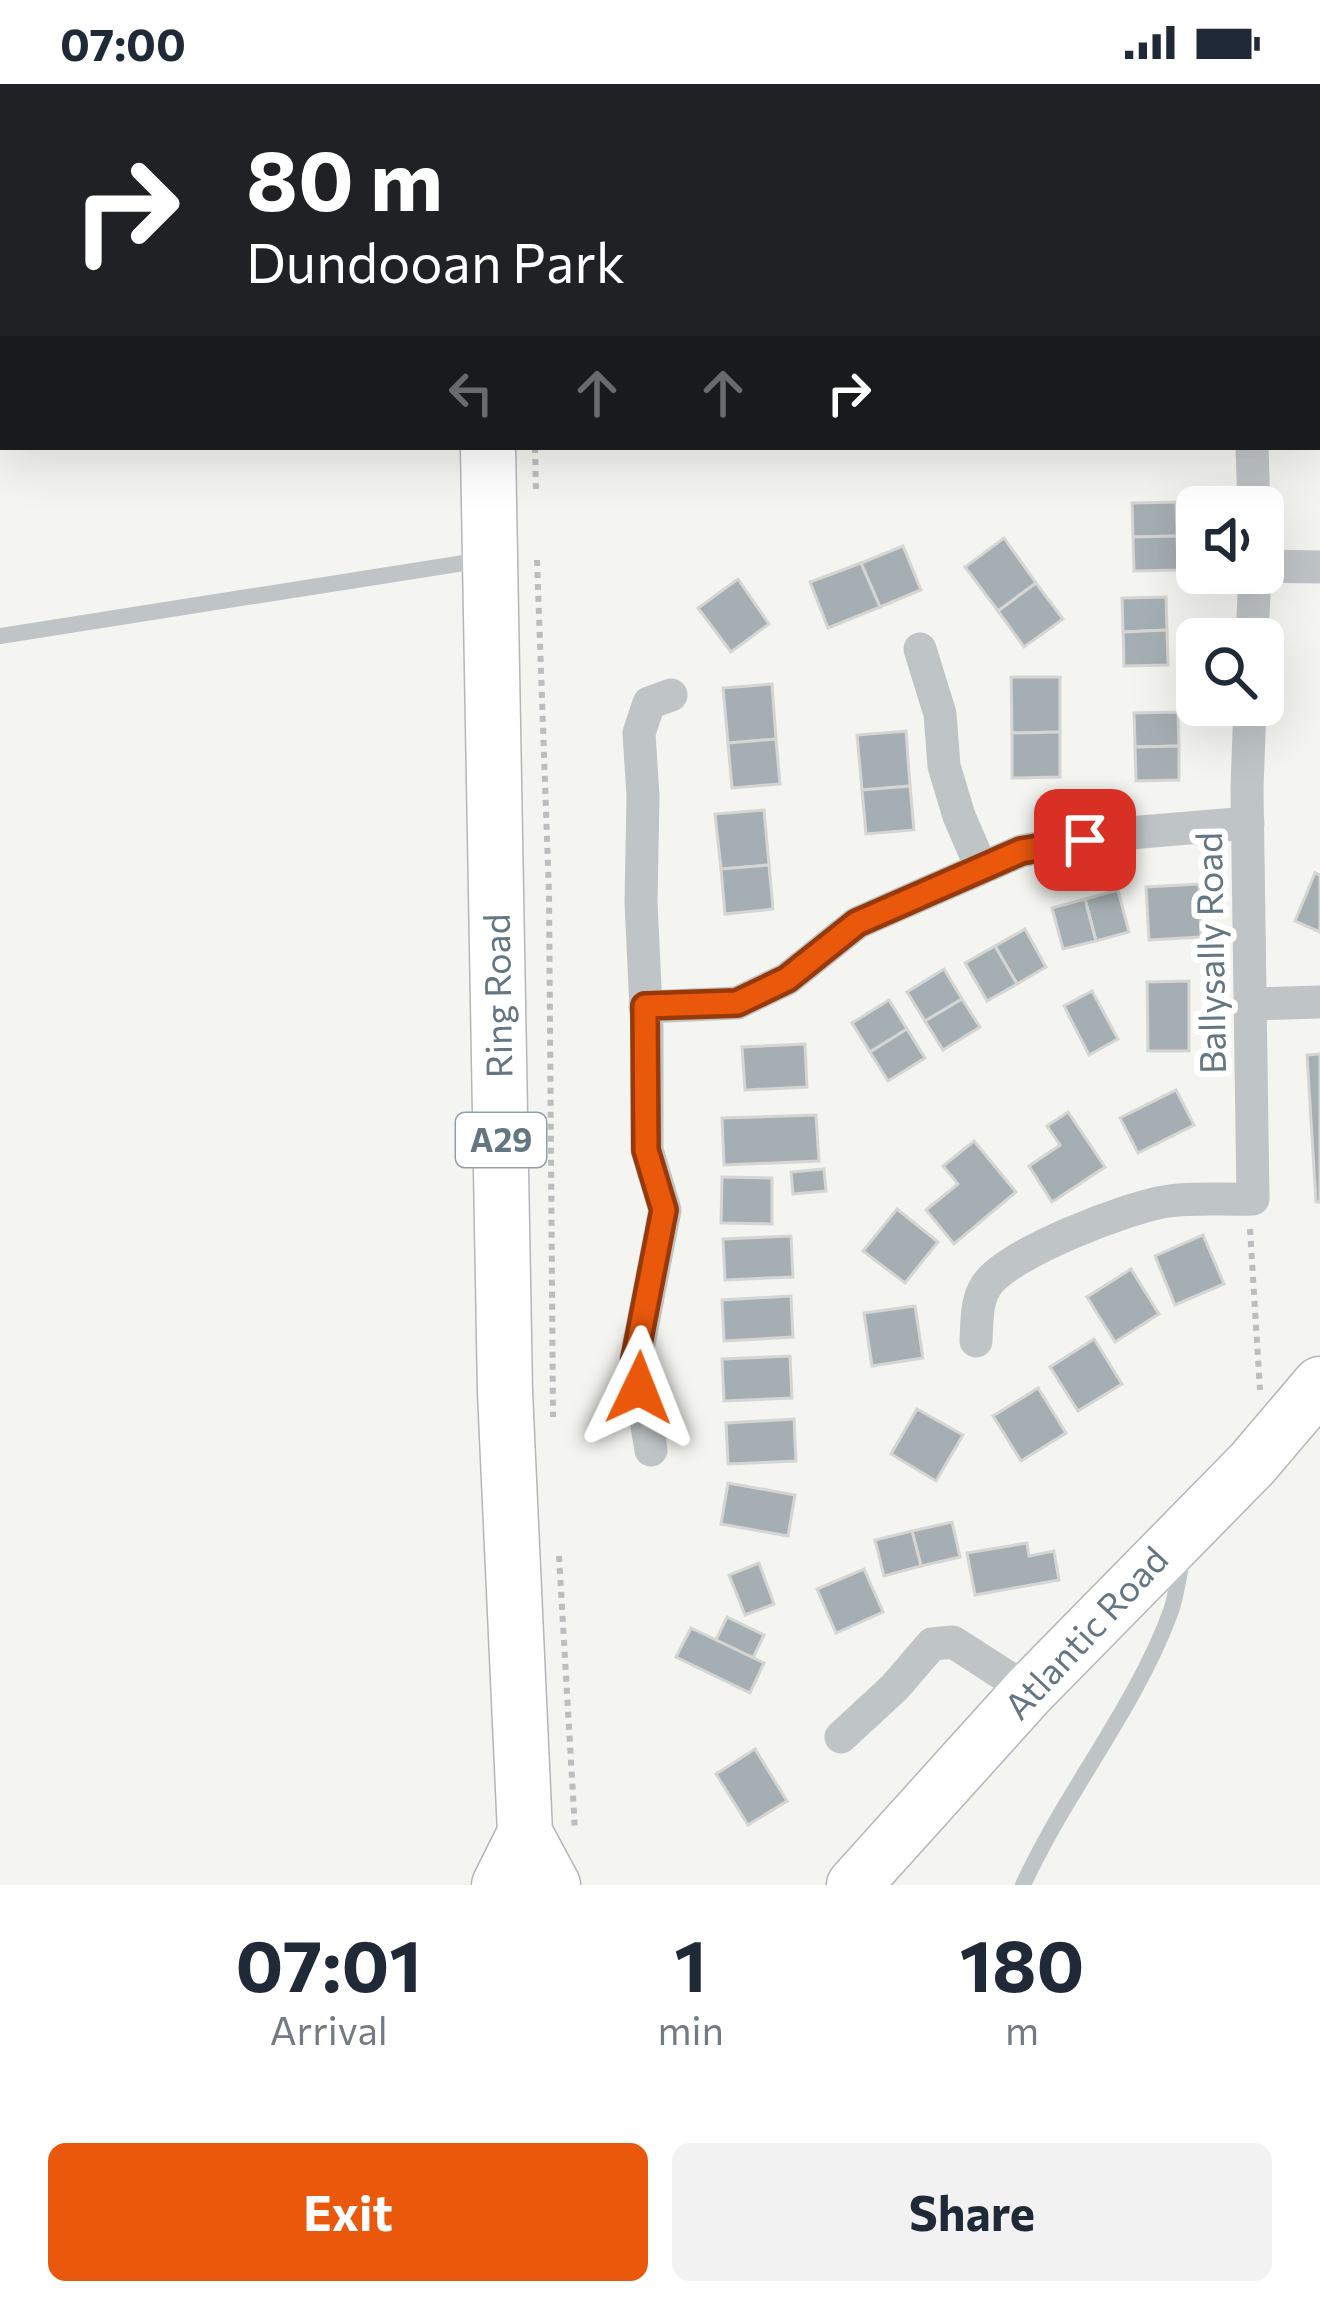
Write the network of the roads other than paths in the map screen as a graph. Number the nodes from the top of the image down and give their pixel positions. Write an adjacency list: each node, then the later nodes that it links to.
1 (489, 450): 4 (main road, Ring Road / A29)
2 (1252, 450): 3 (street)
3 (1253, 486)
4 (513, 556): 7 (lane); 22 (main road, Ring Road / A29)
5 (1284, 566): 6 (street)
6 (1320, 567)
7 (0, 636)
8 (920, 649): 12 (street)
9 (671, 695): 15 (street)
10 (1250, 726): 11 (street, Ballysally Road)
11 (1248, 824): 12 (street); 14 (street, Ballysally Road)
12 (981, 867): 15 (street)
13 (1320, 1002): 14 (street)
14 (1251, 1004): 16 (street, Ballysally Road)
15 (645, 1006): 18 (street)
16 (976, 1341)
17 (1320, 1384): 19 (main road, Atlantic Road)
18 (651, 1450)
19 (1189, 1525): 20 (main road, Atlantic Road); 26 (lane)
20 (1029, 1691): 21 (street); 25 (main road, Atlantic Road)
21 (841, 1737)
22 (550, 1834): 23 (main road, Ring Road / A29); 24 (main road, Ring Road / A29)
23 (499, 1885)
24 (553, 1885)
25 (854, 1885)
26 (1023, 1885)

